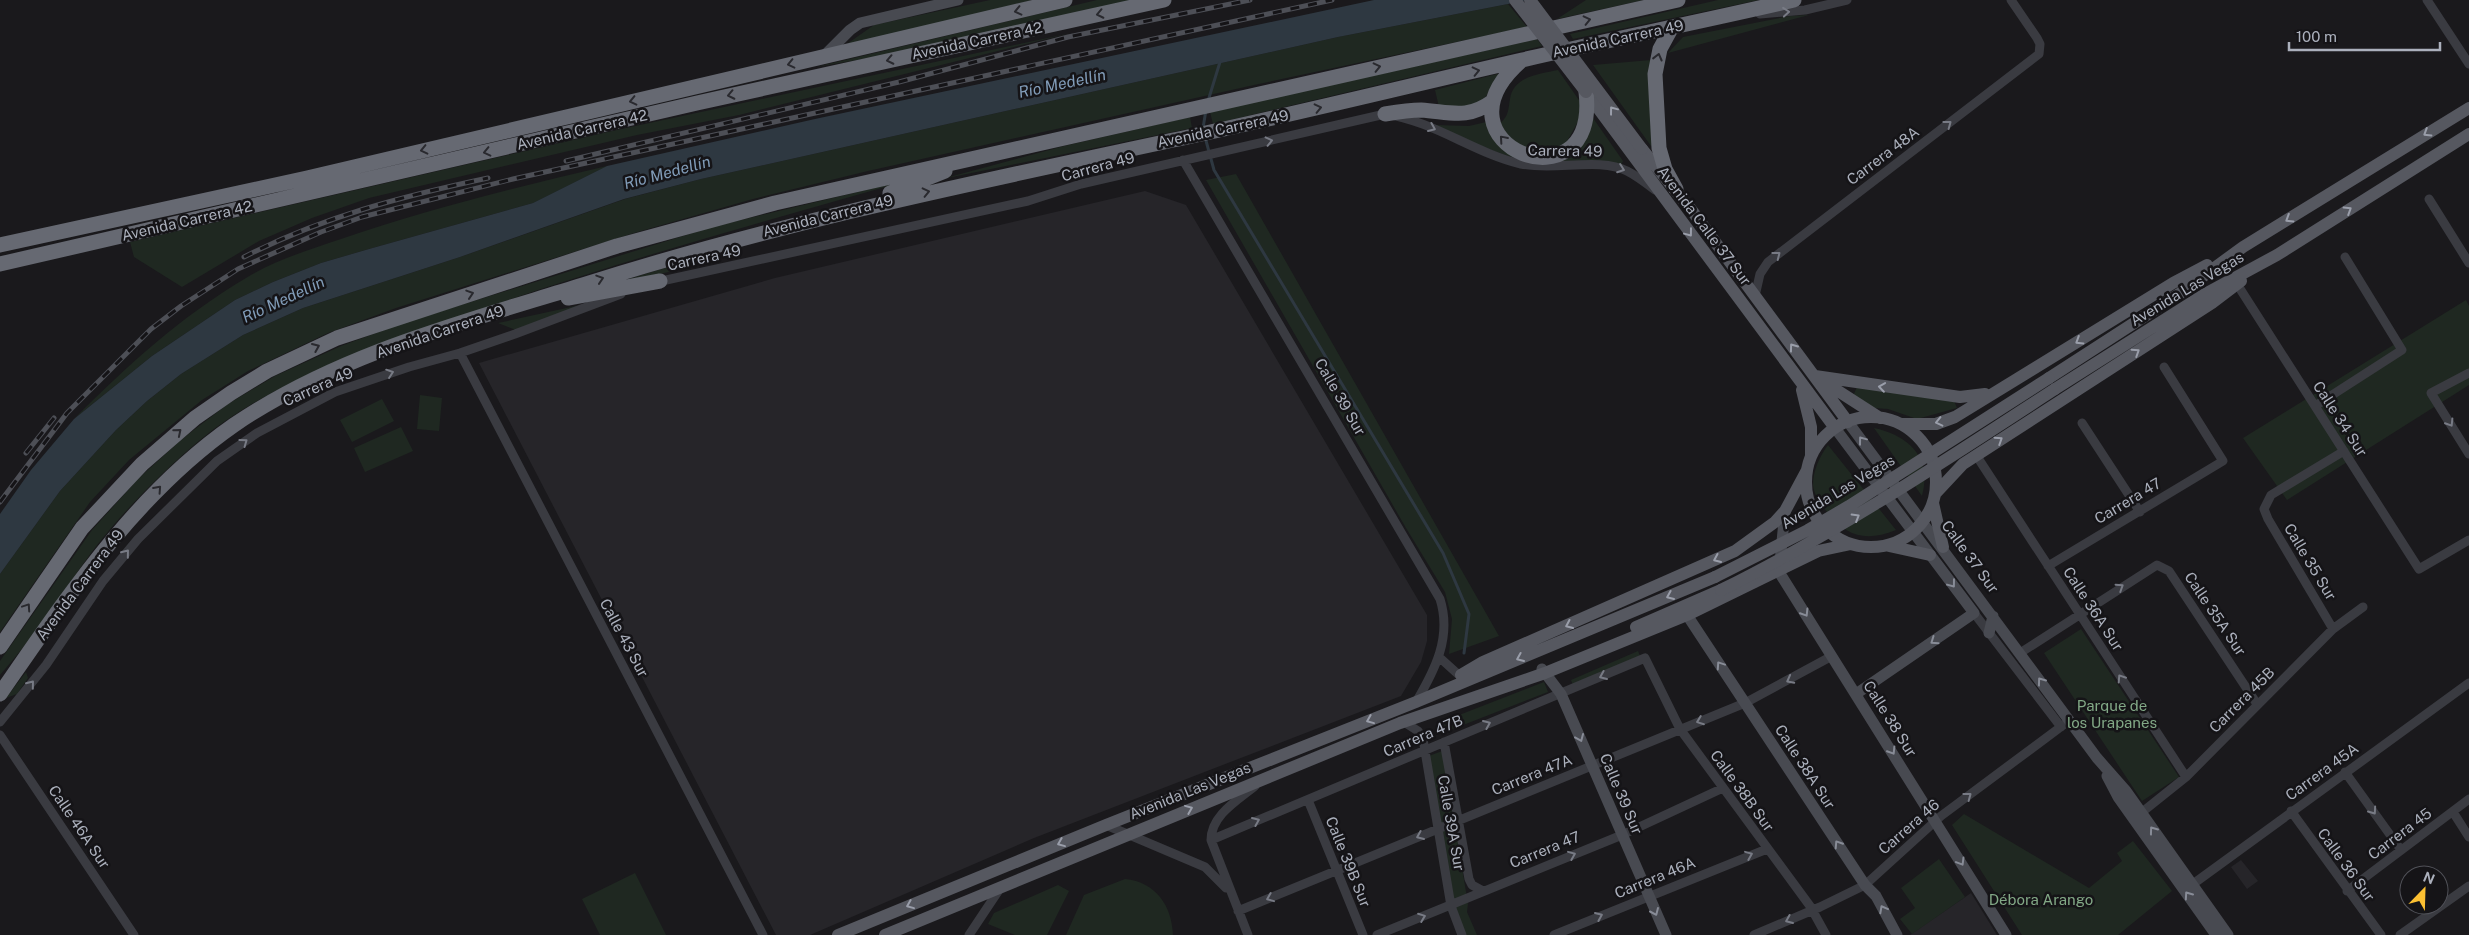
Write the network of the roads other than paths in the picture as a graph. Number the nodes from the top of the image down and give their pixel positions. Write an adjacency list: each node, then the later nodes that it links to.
1 (958, 0): 11 (main road)
2 (1065, 0): 14 (highway, Avenida Carrera 42, one-way to 14)
3 (1164, 0): 23 (highway, Avenida Carrera 42, one-way to 23)
4 (1515, 0): 17 (main road, Avenida Calle 37 Sur, bridge)
5 (1530, 0): 26 (main road, Avenida Calle 37 Sur, one-way to 5, bridge)
6 (1678, 0): 24 (highway, Avenida Carrera 49, one-way to 6)
7 (1794, 0): 12 (highway, Avenida Carrera 49)
8 (1847, 0): 12 (street, one-way to 8)
9 (2011, 0): 38 (street, Carrera 48A, one-way to 9)
10 (2427, 0): 16 (street)
11 (941, 1): 14 (main road)
12 (1720, 17): 13 (highway, Avenida Carrera 49)
13 (1672, 27): 15 (highway, Avenida Carrera 49); 26 (highway, one-way to 13)
14 (822, 57): 21 (highway, Avenida Carrera 42, one-way to 21)
15 (1522, 60): 18 (highway); 29 (highway, Avenida Carrera 49, one-way to 15)
16 (2469, 64)
17 (1586, 92): 18 (highway, one-way to 18); 27 (main road, Avenida Calle 37 Sur)
18 (1493, 101): 20 (highway)
19 (2469, 108): 31 (main road, Avenida Las Vegas, one-way to 31)
20 (1386, 114): 25 (street, Carrera 49, one-way to 20); 27 (street, Carrera 49, one-way to 27)
21 (500, 132): 23 (highway); 30 (highway, Avenida Carrera 42, one-way to 30)
22 (2469, 134): 32 (main road, Avenida Las Vegas, one-way to 22)
23 (551, 137): 35 (highway, Avenida Carrera 42, one-way to 35)
24 (985, 155): 29 (highway); 81 (highway, Avenida Carrera 49, one-way to 24)
25 (1183, 160): 36 (street, Carrera 49); 84 (street, Calle 39 Sur)
26 (1676, 189): 38 (main road, Avenida Calle 37 Sur)
27 (1660, 194): 44 (main road, Avenida Calle 37 Sur, one-way to 44)
28 (2429, 199): 34 (street)
29 (845, 211): 39 (highway, Avenida Carrera 49, one-way to 29)
30 (0, 245)
31 (2243, 247): 45 (main road, Avenida Las Vegas, one-way to 45); 46 (main road, Avenida Las Vegas)
32 (2278, 255): 37 (main road, Avenida Las Vegas); 46 (main road, Avenida Las Vegas)
33 (2345, 257): 48 (street)
34 (2469, 263)
35 (0, 264)
36 (660, 281): 39 (highway); 40 (street, Carrera 49)
37 (2237, 284): 48 (street, Calle 34 Sur); 49 (main road, Avenida Las Vegas, one-way to 37)
38 (1756, 296): 43 (main road, Avenida Calle 37 Sur, one-way to 38)
39 (507, 309): 89 (highway, Avenida Carrera 49, one-way to 39)
40 (460, 353): 97 (street, Carrera 49, one-way to 40); 140 (street, Calle 43 Sur)
41 (2164, 367): 62 (street, Carrera 47)
42 (2469, 373): 56 (street, one-way to 56)
43 (1815, 376): 47 (main road, one-way to 43); 50 (main road); 51 (main road, Calle 37 Sur)
44 (1797, 378): 54 (main road, Calle 37 Sur); 58 (main road)
45 (2013, 381): 47 (main road, Avenida Las Vegas); 49 (main road)
46 (2052, 384): 86 (main road, Avenida Las Vegas, one-way to 46, bridge); 87 (main road, Avenida Las Vegas, one-way to 87, bridge)
47 (1999, 390): 53 (main road, Avenida Las Vegas, one-way to 53)
48 (2315, 406): 55 (street, Calle 34 Sur)
49 (2036, 417): 57 (main road, Avenida Las Vegas, one-way to 49)
50 (1881, 418): 51 (main road); 53 (main road)
51 (1848, 422): 54 (main road); 63 (main road, Calle 37 Sur, one-way to 51)
52 (2082, 423): 62 (street)
53 (1900, 424): 60 (main road)
54 (1835, 428): 58 (main road); 64 (main road, Calle 37 Sur)
55 (2344, 451): 65 (street, Calle 34 Sur); 79 (street, Calle 35 Sur)
56 (2469, 454)
57 (1976, 455): 60 (main road, Avenida Las Vegas); 71 (street, Calle 36A Sur)
58 (1811, 458): 59 (main road)
59 (1807, 470): 61 (main road, Avenida Las Vegas); 66 (main road)
60 (1934, 498): 63 (main road); 68 (main road)
61 (1785, 511): 69 (main road, Avenida Las Vegas); 72 (main road)
62 (2140, 512): 71 (street, Carrera 47)
63 (1924, 521): 64 (main road); 68 (main road, Calle 37 Sur)
64 (1913, 532): 67 (main road); 70 (main road, Calle 37 Sur)
65 (2469, 540)
66 (1851, 544): 67 (main road); 72 (main road, Avenida Las Vegas)
67 (1887, 545): 70 (main road)
68 (1943, 547): 78 (main road, Calle 37 Sur)
69 (1735, 551): 73 (main road); 87 (main road, Avenida Las Vegas, one-way to 87)
70 (1930, 555): 75 (main road, Calle 37 Sur, one-way to 75)
71 (2048, 566): 76 (street, Calle 36A Sur)
72 (1779, 572): 73 (main road, Avenida Las Vegas); 83 (main road, Calle 38 Sur, one-way to 83)
73 (1758, 582): 77 (main road, Avenida Las Vegas)
74 (2363, 607): 79 (street, Carrera 45B)
75 (1974, 613): 80 (street, Calle 37 Sur); 92 (main road, one-way to 92)
76 (2079, 613): 82 (street); 95 (street, Calle 35A Sur, one-way to 95); 107 (street, Calle 36A Sur, one-way to 76)
77 (1687, 616): 86 (main road, Avenida Las Vegas); 94 (main road, Calle 38A Sur, one-way to 77)
78 (1993, 616): 80 (main road); 82 (main road, Calle 37 Sur)
79 (2333, 629): 95 (street, Carrera 45B)
80 (1989, 633): 99 (street, Calle 37 Sur)
81 (0, 647)
82 (2020, 653): 99 (main road, Calle 37 Sur, one-way to 82)
83 (1832, 656): 92 (main road, Calle 38 Sur); 94 (street, Carrera 47A, one-way to 94)
84 (1439, 657): 87 (street); 93 (street, Calle 39 Sur)
85 (1645, 658): 91 (street, Carrera 47B, one-way to 91); 100 (street, Calle 38B Sur)
86 (1544, 671): 91 (main road, Calle 39 Sur); 96 (main road, Avenida Las Vegas)
87 (1459, 680): 93 (main road, Avenida Las Vegas); 96 (main road)
88 (2469, 683): 106 (street, Carrera 45A)
89 (5, 684): 90 (highway, Avenida Carrera 49)
90 (0, 694)
91 (1561, 694): 102 (street, Carrera 47B, one-way to 91); 105 (main road, Calle 39 Sur, one-way to 105)
92 (1856, 694): 117 (main road, Calle 38 Sur, one-way to 117)
93 (1416, 702): 110 (main road, Avenida Las Vegas, one-way to 110)
94 (1745, 704): 100 (street, Carrera 47A, one-way to 100); 129 (main road, Calle 38A Sur, one-way to 94)
95 (2257, 704): 107 (street, Carrera 45B)
96 (1452, 705): 98 (main road, Avenida Las Vegas)
97 (0, 722)
98 (1404, 722): 103 (street, Calle 39A Sur); 108 (main road, Avenida Las Vegas)
99 (2065, 724): 104 (main road, Calle 37 Sur); 117 (street, Carrera 46, one-way to 99)
100 (1680, 729): 105 (street, Carrera 47A); 109 (street, Calle 38B Sur)
101 (0, 734): 139 (street, Calle 46A Sur)
102 (1444, 742): 103 (street, Carrera 47B); 116 (street, Calle 39A Sur)
103 (1425, 750): 112 (street, Carrera 47B); 120 (street, Calle 39A Sur)
104 (2097, 758): 115 (main road, Calle 37 Sur); 154 (main road, Calle 37 Sur, one-way to 104)
105 (1592, 766): 116 (street, Carrera 47A); 122 (main road, Calle 39 Sur)
106 (2345, 772): 113 (street, Carrera 45A); 126 (street, one-way to 126)
107 (2186, 777): 115 (street, Carrera 45B)
108 (1264, 779): 118 (main road, Avenida Las Vegas, one-way to 108); 124 (street)
109 (1723, 788): 122 (street, Carrera 47); 125 (street, Calle 38B Sur)
110 (1193, 790): 118 (main road); 119 (main road, Avenida Las Vegas)
111 (2469, 799): 114 (street, Carrera 45)
112 (1308, 800): 124 (street, Carrera 47B, one-way to 112); 127 (street, Calle 39B Sur)
113 (2291, 811): 128 (street, Carrera 45A); 132 (street, Calle 36 Sur)
114 (2453, 812): 123 (street); 126 (street, Carrera 45)
115 (2141, 813): 128 (main road, Calle 37 Sur, one-way to 115)
116 (1458, 821): 120 (street, Carrera 47A); 133 (street, Calle 39A Sur)
117 (1935, 821): 129 (street, Carrera 46); 153 (main road, Calle 38 Sur, one-way to 153)
118 (1158, 822): 121 (main road, Avenida Las Vegas)
119 (1106, 825): 121 (street); 141 (main road, Avenida Las Vegas, one-way to 141)
120 (1438, 828): 127 (street, Carrera 47A, one-way to 127); 136 (street, Calle 39A Sur)
121 (1128, 834): 130 (main road, Avenida Las Vegas); 134 (street)
122 (1622, 835): 133 (street, Carrera 47, one-way to 122); 135 (main road, Calle 39 Sur)
123 (2469, 836)
124 (1212, 840): 134 (street)
125 (1767, 849): 135 (street, Carrera 46A, one-way to 125); 137 (street, Calle 38B Sur)
126 (2401, 850): 132 (street, Carrera 45)
127 (1338, 870): 138 (street, Carrera 47A, one-way to 138); 145 (street, Calle 39B Sur)
128 (2193, 884): 155 (main road, Calle 37 Sur)
129 (1865, 885): 137 (street, Carrera 46); 152 (main road, Calle 38A Sur, one-way to 129)
130 (1002, 886): 142 (main road, Avenida Las Vegas); 143 (street)
131 (2469, 886): 157 (street)
132 (2347, 890): 156 (street, Calle 36 Sur)
133 (1483, 891): 136 (street, Carrera 47)
134 (1232, 896): 138 (street)
135 (1648, 896): 148 (street, Carrera 46A, one-way to 135); 149 (main road, Calle 39 Sur, one-way to 149)
136 (1452, 906): 146 (street, Carrera 47, one-way to 136); 147 (street, Calle 39A Sur)
137 (1812, 910): 150 (street, Carrera 46, one-way to 150); 151 (street, Calle 38B Sur)
138 (1238, 911): 144 (street)
139 (134, 935)
140 (763, 935)
141 (838, 935)
142 (885, 935)
143 (969, 935)
144 (1248, 935)
145 (1363, 935)
146 (1377, 935)
147 (1462, 935)
148 (1554, 935)
149 (1666, 935)
150 (1754, 935)
151 (1826, 935)
152 (1897, 935)
153 (2006, 935)
154 (2216, 935)
155 (2228, 935)
156 (2381, 935)
157 (2400, 935)

